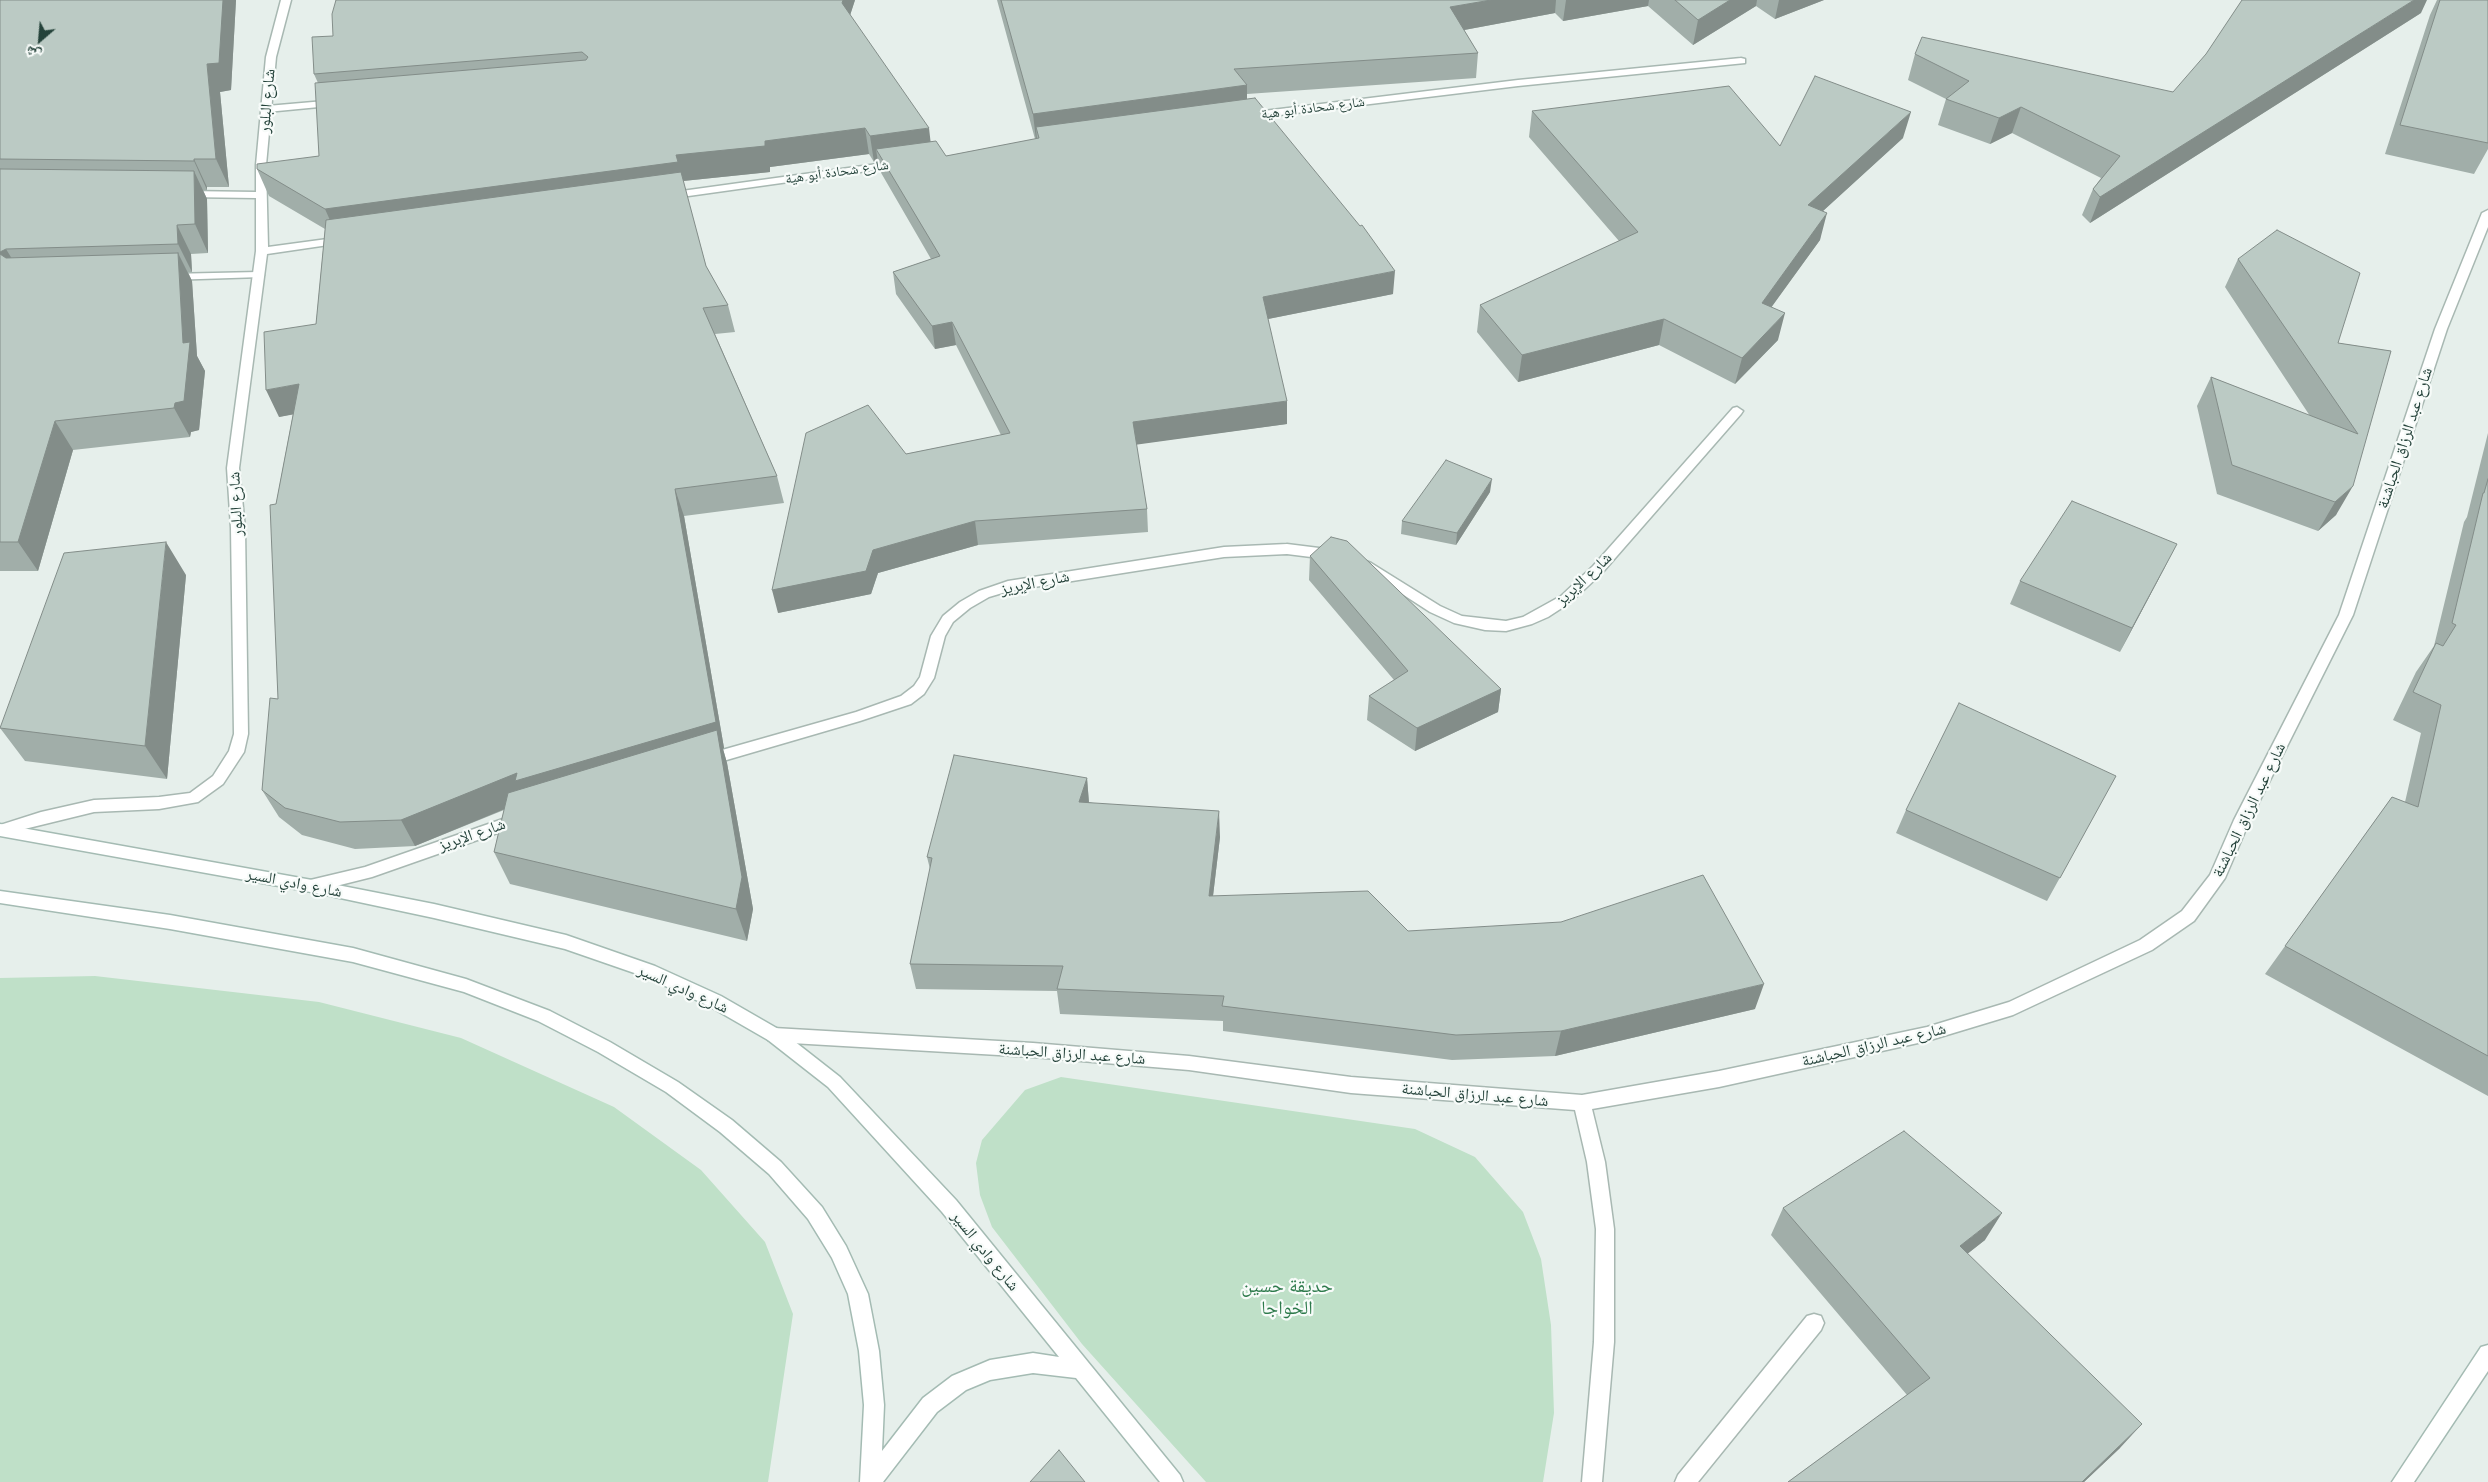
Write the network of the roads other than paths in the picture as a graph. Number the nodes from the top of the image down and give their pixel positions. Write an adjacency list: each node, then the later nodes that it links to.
1 (286, 0): 4 (street, شارع البلور)
2 (1741, 61): 5 (street, شارع شحادة أبو هية)
3 (345, 102): 4 (street)
4 (267, 109): 8 (street, شارع البلور)
5 (1236, 117)
6 (912, 162): 9 (street, شارع شحادة أبو هية)
7 (175, 194): 8 (street)
8 (262, 195): 12 (street, شارع البلور)
9 (656, 197)
10 (2488, 213): 22 (street, شارع عبد الرزاق الحباشنة)
11 (350, 239): 12 (street)
12 (262, 252): 13 (street, شارع البلور)
13 (258, 275): 14 (street); 18 (street, شارع البلور)
14 (160, 278)
15 (1737, 412): 16 (street, شارع الإبريز)
16 (693, 764)
17 (534, 814): 19 (street, شارع الإبريز)
18 (1, 830): 19 (street, شارع وادي السير)
19 (312, 886): 21 (street, شارع وادي السير)
20 (0, 897): 26 (street)
21 (774, 1034): 22 (street, شارع عبد الرزاق الحباشنة); 25 (street, شارع وادي السير)
22 (1582, 1103): 28 (street)
23 (1814, 1323): 29 (street)
24 (2488, 1354): 30 (street)
25 (1080, 1368): 26 (street); 27 (street, شارع وادي السير)
26 (870, 1482)
27 (1173, 1482)
28 (1592, 1482)
29 (1685, 1482)
30 (2402, 1482)

